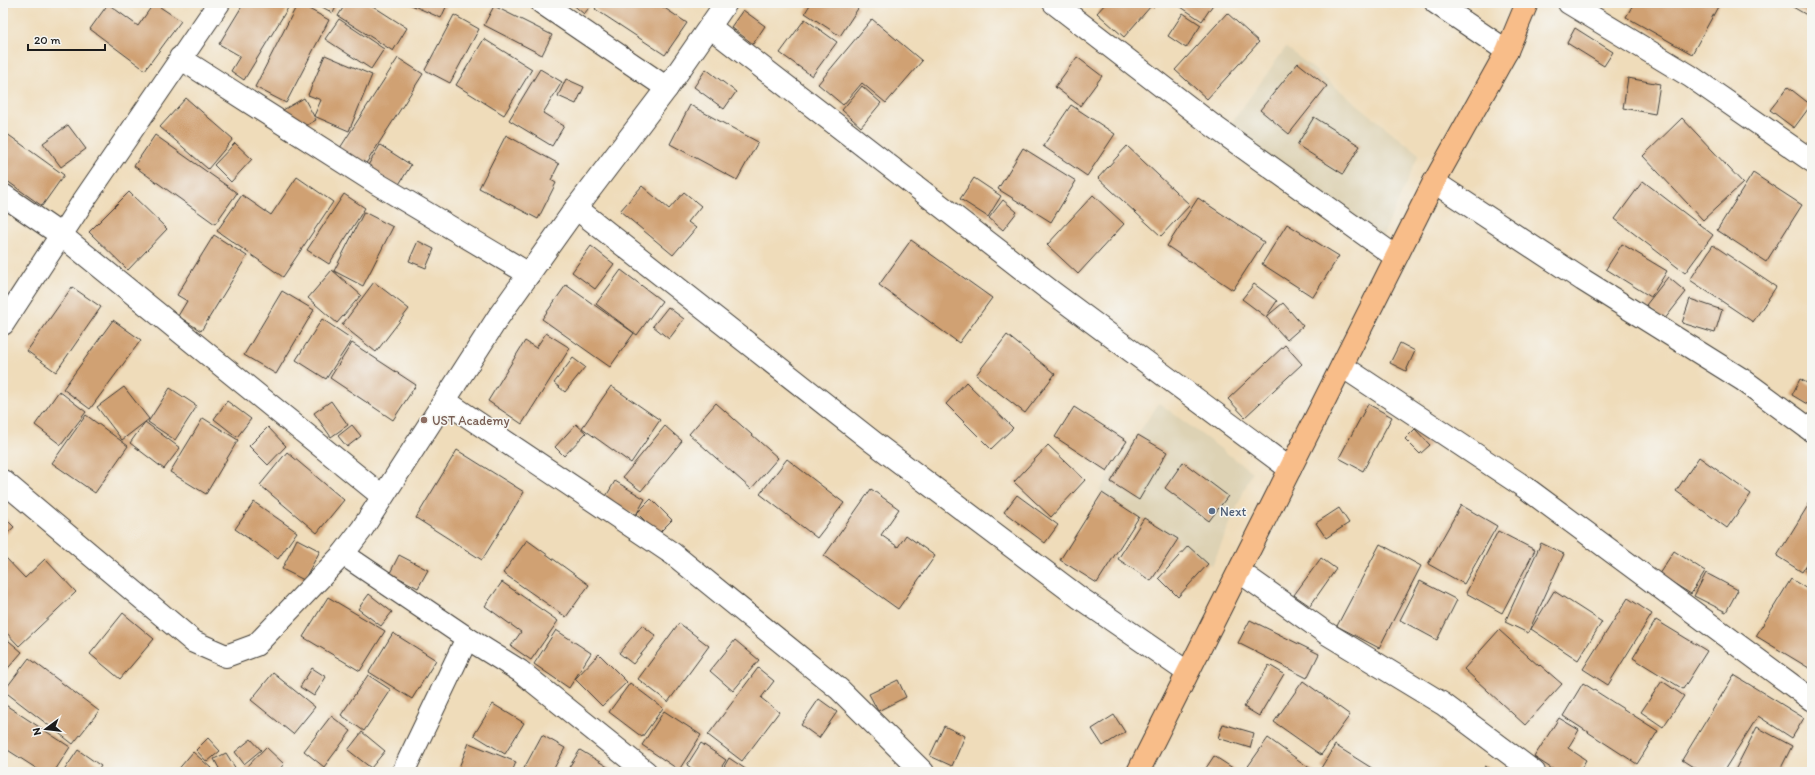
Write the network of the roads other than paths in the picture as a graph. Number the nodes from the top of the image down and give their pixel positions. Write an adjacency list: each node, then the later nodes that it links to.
1 (219, 3): 10 (street)
2 (542, 3): 11 (street)
3 (726, 3): 8 (street)
4 (1054, 3): 17 (street)
5 (1436, 3): 9 (street)
6 (1527, 3): 9 (main road)
7 (1569, 3): 12 (street)
8 (710, 27): 11 (street); 23 (street)
9 (1507, 51): 13 (main road)
10 (180, 58): 16 (street); 18 (street)
11 (667, 88): 15 (street)
12 (1812, 161)
13 (1434, 182): 17 (main road); 22 (street)
14 (3, 195): 16 (street)
15 (576, 208): 18 (street); 29 (street)
16 (61, 235): 19 (street); 25 (street)
17 (1396, 257): 20 (main road)
18 (529, 274): 21 (street)
19 (3, 324)
20 (1342, 366): 23 (main road); 30 (street)
21 (445, 401): 25 (street); 33 (street)
22 (1812, 431)
23 (1290, 469): 27 (main road)
24 (3, 481): 26 (street)
25 (382, 496): 26 (street)
26 (343, 554): 28 (street)
27 (1240, 572): 29 (main road); 35 (street)
28 (467, 638): 31 (street); 32 (street)
29 (1187, 672): 34 (main road)
30 (1812, 700)
31 (403, 772)
32 (646, 772)
33 (923, 772)
34 (1138, 772)
35 (1534, 772)

